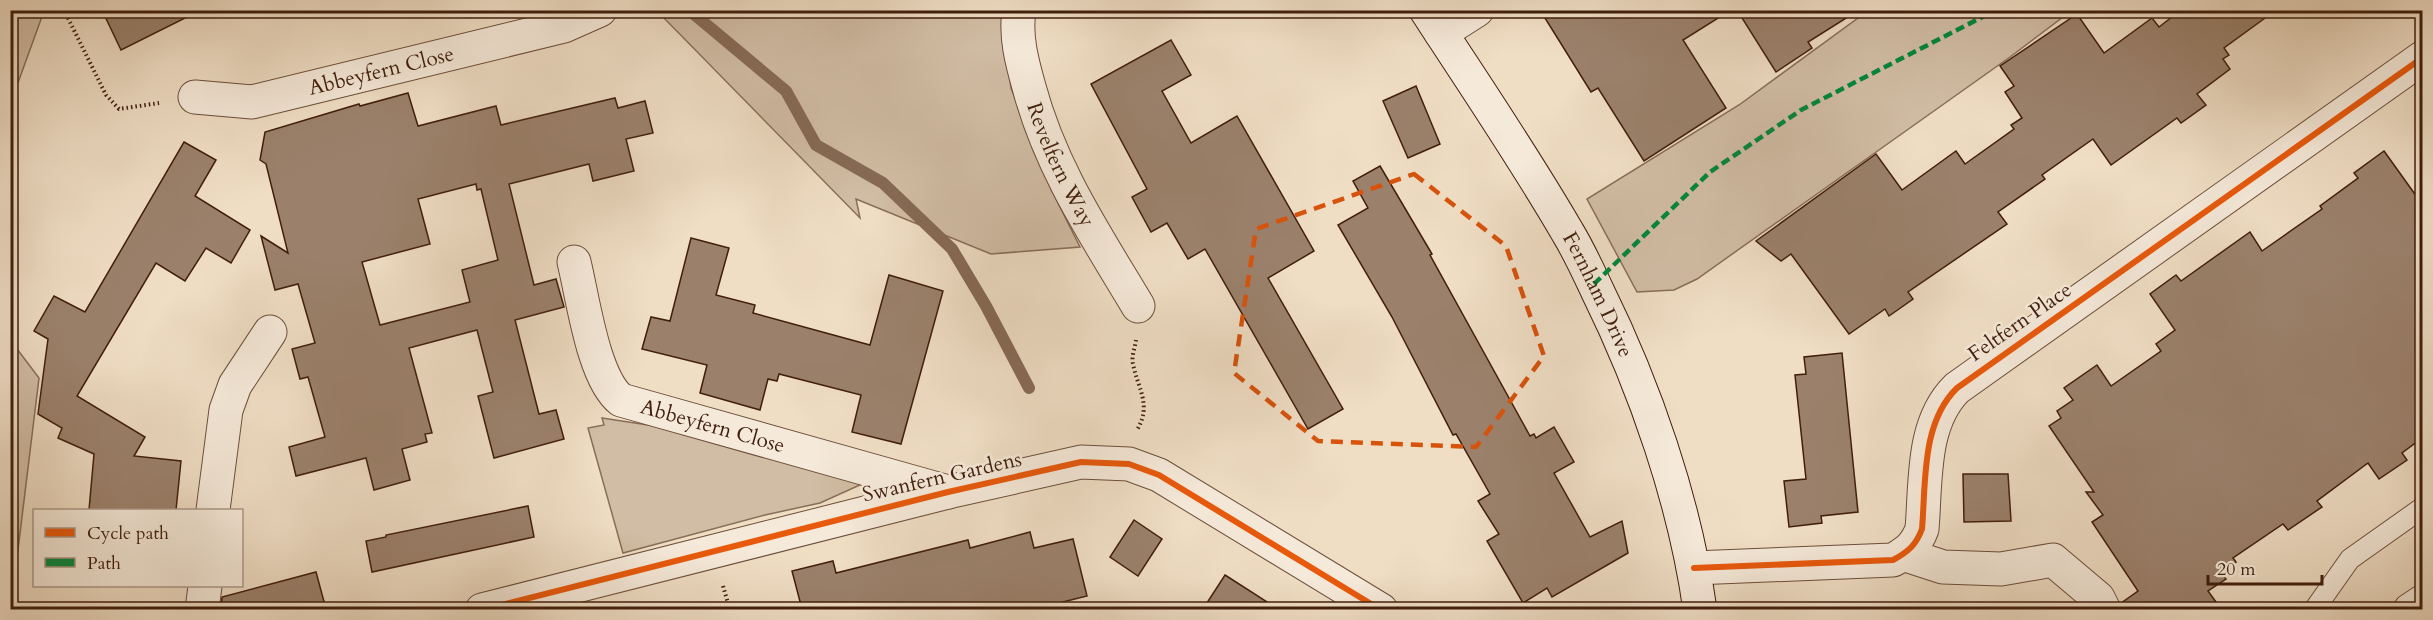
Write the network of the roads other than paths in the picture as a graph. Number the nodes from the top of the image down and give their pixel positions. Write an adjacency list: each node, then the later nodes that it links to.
1 (600, 10): 6 (street, Abbeyfern Close)
2 (1019, 10): 8 (street, Revelfern Way)
3 (1477, 10): 4 (street)
4 (1434, 22): 14 (street, Fernham Drive)
5 (2422, 58): 13 (street, Feltfern Place)
6 (195, 97)
7 (574, 262): 10 (street, Abbeyfern Close)
8 (1138, 306)
9 (270, 332): 12 (street)
10 (948, 492): 18 (street, Swanfern Gardens); 19 (street, Swanfern Gardens)
11 (2422, 508): 22 (lane)
12 (213, 509)
13 (1903, 554): 14 (street); 21 (street)
14 (1694, 568): 20 (street, Fernham Drive)
15 (205, 587): 17 (street)
16 (2422, 602): 23 (street)
17 (202, 609)
18 (482, 609)
19 (1381, 609)
20 (1700, 609)
21 (2104, 609)
22 (2314, 609)
23 (2410, 609)

